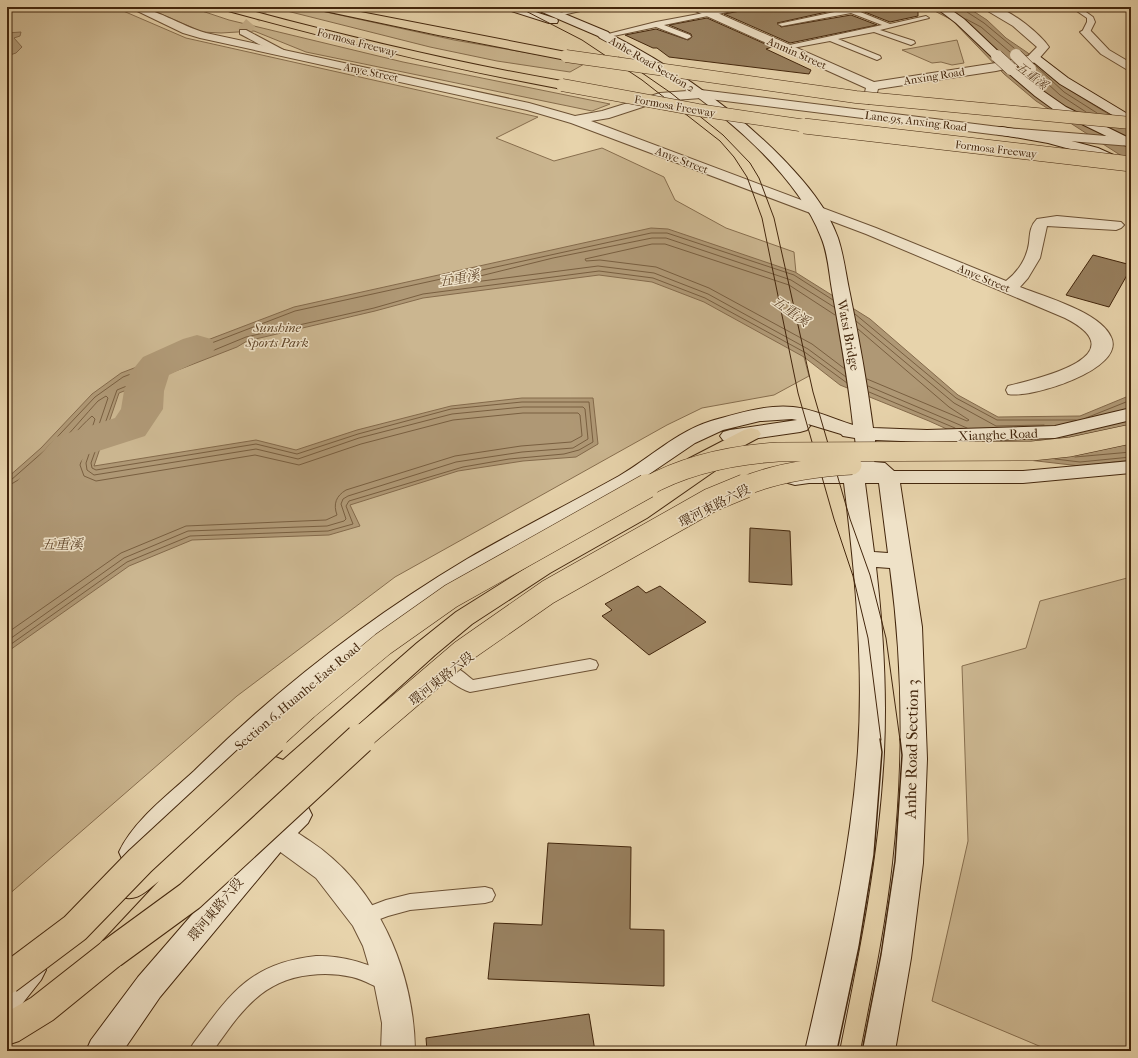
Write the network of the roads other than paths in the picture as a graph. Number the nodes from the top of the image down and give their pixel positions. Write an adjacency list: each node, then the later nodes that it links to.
1 (134, 7): 26 (main road, Anye Street)
2 (225, 7): 41 (highway, Formosa Freeway, bridge)
3 (320, 7): 38 (highway, Formosa Freeway, bridge)
4 (509, 7): 23 (main road, Anhe Road Section 2)
5 (539, 7): 15 (main road, Anhe Road Section 2)
6 (595, 7): 15 (lane)
7 (695, 7): 14 (main road, Anmin Street)
8 (749, 7): 14 (lane)
9 (841, 7): 13 (lane)
10 (940, 7): 40 (main road, bridge)
11 (986, 7): 32 (main road)
12 (1074, 7): 22 (lane)
13 (851, 11): 18 (lane); 19 (lane)
14 (710, 13): 17 (lane); 29 (main road, Anmin Street)
15 (558, 14): 23 (main road, Anhe Road Section 2)
16 (926, 18): 19 (lane)
17 (656, 24): 23 (lane); 24 (lane)
18 (782, 24)
19 (890, 26): 20 (lane)
20 (874, 30): 25 (lane); 27 (lane)
21 (243, 32): 26 (main road); 30 (lane)
22 (1086, 32): 33 (main road)
23 (604, 36): 35 (main road, Anhe Road Section 2)
24 (687, 37)
25 (831, 39): 29 (lane); 31 (lane)
26 (221, 40): 30 (main road, Anye Street)
27 (911, 43)
28 (1006, 46): 40 (main road, bridge)
29 (785, 48): 34 (main road, Anmin Street)
30 (290, 55): 37 (main road, Anye Street)
31 (877, 58)
32 (1033, 58): 34 (main road, Anxing Road, bridge); 38 (main road)
33 (1131, 68)
34 (873, 86): 36 (main road)
35 (701, 94): 36 (main road, Lane 95, Anxing Road); 37 (main road); 43 (main road, Anhe Road Section 2)
36 (865, 115): 39 (main road, Lane 95, Anxing Road)
37 (576, 120): 43 (main road, Anye Street)
38 (1131, 122)
39 (1002, 131): 40 (main road, Lane 95, Anxing Road); 42 (main road)
40 (1130, 140)
41 (1131, 164)
42 (1131, 168)
43 (817, 210): 45 (main road, Anhe Road Section 2); 46 (main road, Anye Street)
44 (1116, 225): 46 (main road)
45 (834, 255): 53 (main road, Watsi Bridge)
46 (1008, 288): 47 (main road, Anye Street)
47 (1015, 390)
48 (1131, 414): 52 (main road, Xianghe Road)
49 (751, 434): 53 (main road, 環河東路六段); 59 (main road, Section 6, Huanhe East Road); 67 (highway, bridge)
50 (1131, 434): 67 (highway, bridge)
51 (927, 436): 52 (main road, Xianghe Road); 53 (main road, Xianghe Road); 57 (main road)
52 (953, 436): 58 (main road)
53 (861, 445): 56 (main road, 環河東路六段); 59 (main road, Section 6, Huanhe East Road); 60 (main road); 63 (main road, 環河東路六段); 68 (highway, bridge)
54 (1131, 447): 68 (highway, bridge)
55 (1131, 467): 58 (main road)
56 (889, 477): 57 (main road); 61 (main road, Anhe Road Section 3)
57 (944, 477): 58 (main road)
58 (972, 477)
59 (629, 479): 71 (main road, Section 6, Huanhe East Road)
60 (863, 559): 61 (main road); 76 (main road)
61 (901, 561): 77 (main road, Anhe Road Section 3)
62 (590, 665): 63 (lane)
63 (448, 670): 64 (main road, 環河東路六段)
64 (278, 835): 66 (main road); 73 (main road, 環河東路六段)
65 (486, 895): 66 (lane)
66 (364, 917): 70 (main road)
67 (75, 928): 69 (highway, bridge)
68 (112, 953): 72 (highway)
69 (7, 979)
70 (390, 983): 74 (lane); 75 (main road)
71 (7, 1000)
72 (7, 1030)
73 (103, 1051)
74 (200, 1051)
75 (398, 1051)
76 (822, 1051)
77 (878, 1051)

